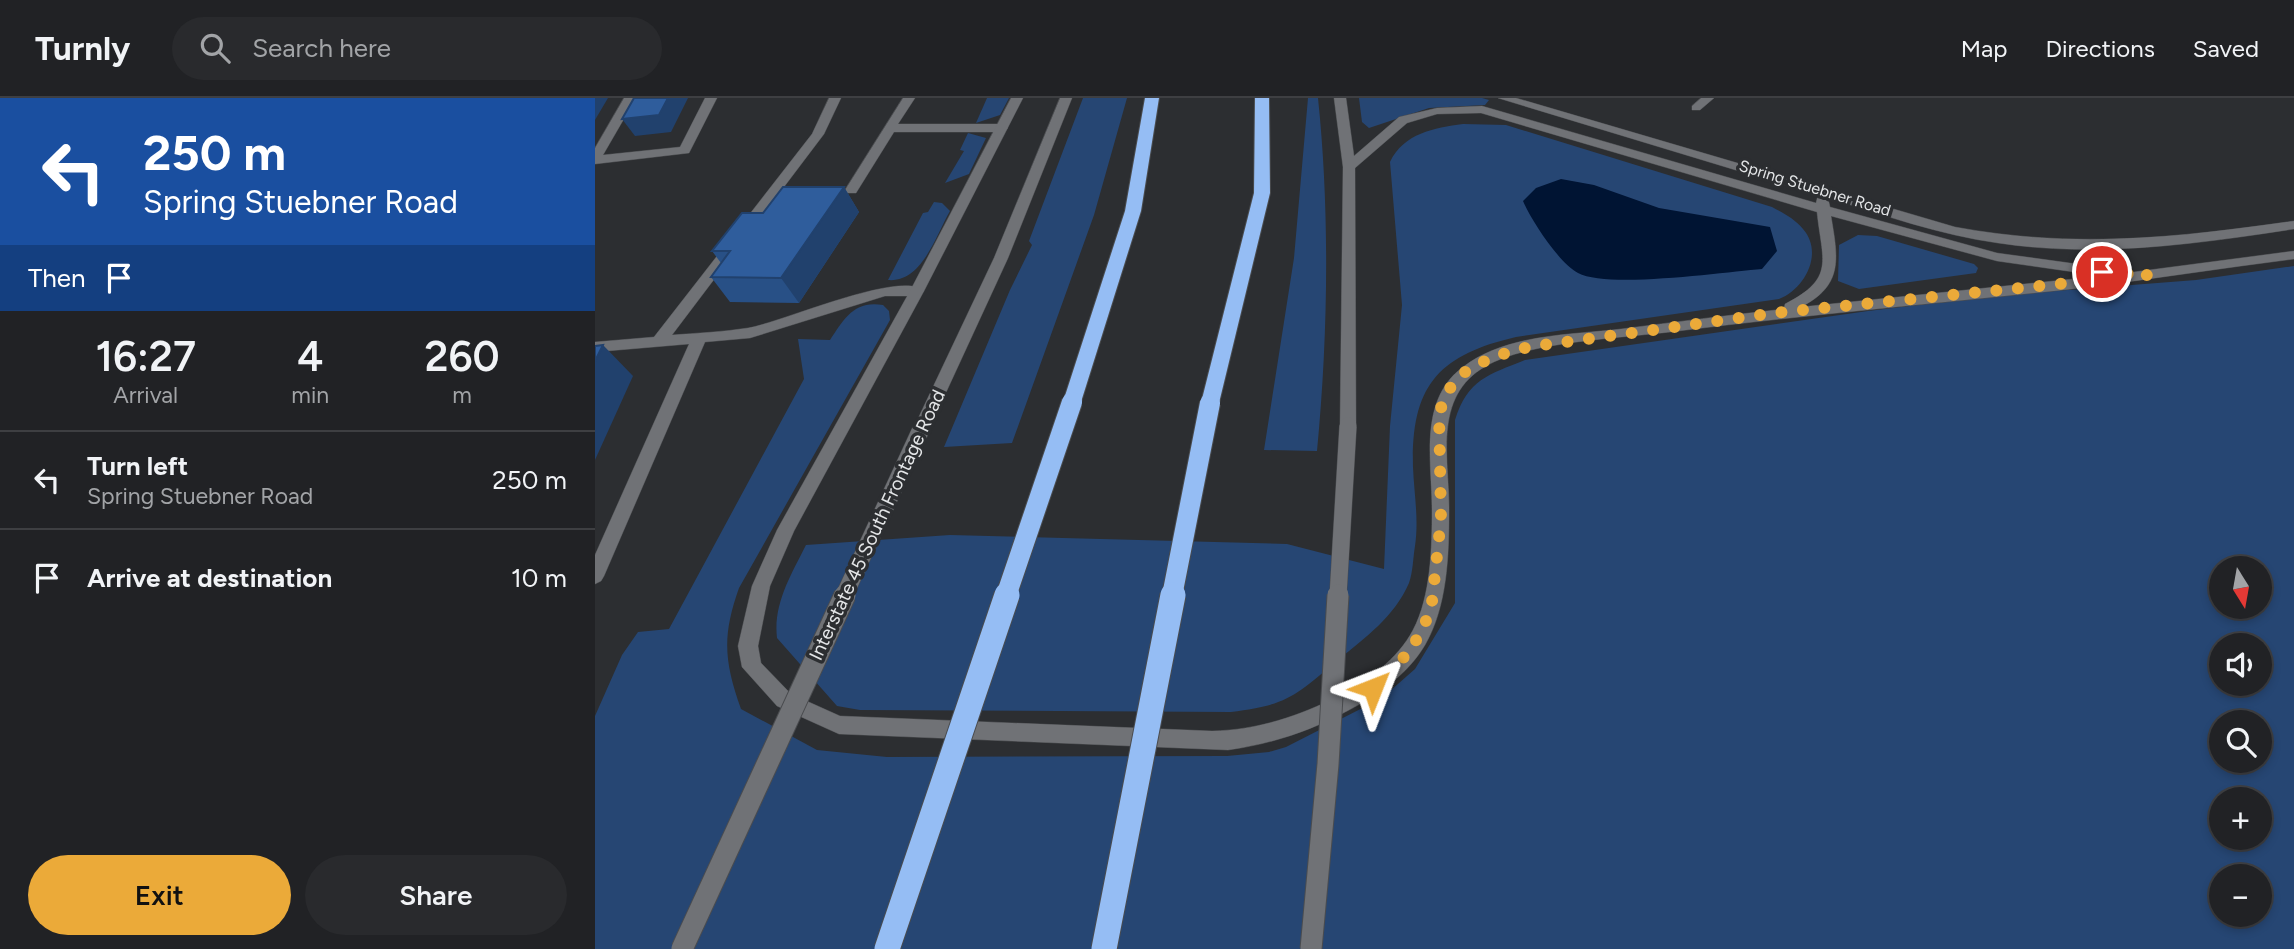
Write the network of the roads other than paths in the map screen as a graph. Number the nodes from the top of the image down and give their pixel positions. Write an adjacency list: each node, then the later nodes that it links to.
1 (630, 98): 15 (main road)
2 (711, 98): 15 (main road)
3 (835, 98): 25 (main road)
4 (909, 98): 13 (main road)
5 (1017, 98): 14 (main road)
6 (1066, 98): 28 (main road, Interstate 45 South Frontage Road, bridge)
7 (1152, 98): 29 (highway, bridge)
8 (1262, 98): 30 (highway, bridge)
9 (1340, 98): 16 (main road)
10 (1503, 98): 18 (main road, Spring Stuebner Road)
11 (1708, 98): 12 (main road)
12 (1696, 108)
13 (890, 128): 14 (main road); 17 (main road)
14 (1002, 128): 22 (main road)
15 (595, 159)
16 (1349, 167): 18 (main road, Spring Stuebner Road); 31 (main road, bridge)
17 (851, 190)
18 (1822, 200): 19 (main road, Spring Stuebner Road); 21 (main road, Spring Stuebner Road); 23 (main road)
19 (2294, 225)
20 (2294, 255): 21 (main road, Spring Stuebner Road)
21 (2148, 275): 23 (main road)
22 (917, 291): 23 (main road); 24 (main road)
23 (1774, 313)
24 (699, 338): 25 (main road); 27 (main road)
25 (659, 341): 26 (main road)
26 (595, 347)
27 (595, 576)
28 (682, 949)
29 (887, 949)
30 (1104, 949)
31 (1311, 949)

